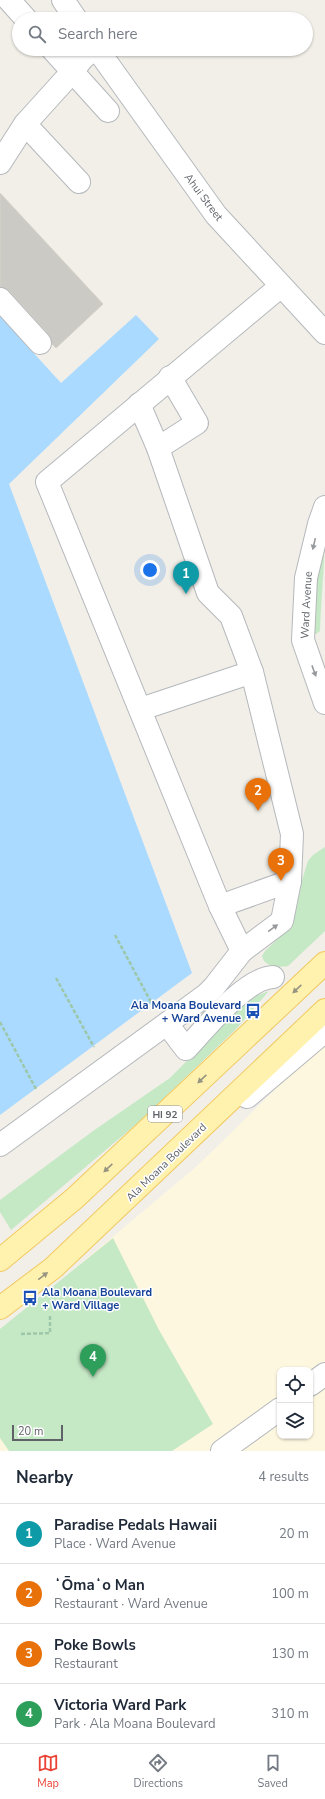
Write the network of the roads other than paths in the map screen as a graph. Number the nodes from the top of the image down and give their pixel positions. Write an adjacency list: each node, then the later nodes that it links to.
1 (9, 0): 3 (street)
2 (63, 0): 4 (street)
3 (20, 12)
4 (71, 12)
5 (58, 56): 8 (street)
6 (86, 56): 8 (street)
7 (101, 56): 13 (street, Ahui Street)
8 (72, 72): 9 (street); 10 (street)
9 (108, 111)
10 (25, 124): 11 (street); 12 (street)
11 (0, 163)
12 (79, 182)
13 (280, 286): 15 (street, Ahui Street); 17 (street)
14 (0, 299): 16 (street)
15 (325, 333)
16 (40, 343)
17 (170, 377): 18 (street); 19 (street)
18 (139, 404): 19 (street); 23 (street)
19 (158, 448): 21 (street)
20 (325, 507): 22 (street, Ward Avenue, one-way to 22)
21 (252, 672): 23 (street); 24 (street)
22 (325, 702)
23 (141, 709): 25 (street)
24 (290, 881): 25 (street); 26 (street, one-way to 24)
25 (220, 906): 26 (street)
26 (242, 951): 30 (street)
27 (325, 963): 34 (main road, HI 92, one-way to 34)
28 (273, 977): 30 (street)
29 (325, 1010): 33 (main road, Ala Moana Boulevard)
30 (167, 1024): 32 (street)
31 (325, 1031): 33 (street)
32 (0, 1146)
33 (178, 1151): 35 (main road, Ala Moana Boulevard, one-way to 33)
34 (0, 1260)
35 (0, 1308)
36 (325, 1374): 37 (street)
37 (313, 1384)
38 (277, 1410): 39 (street)
39 (222, 1451)

